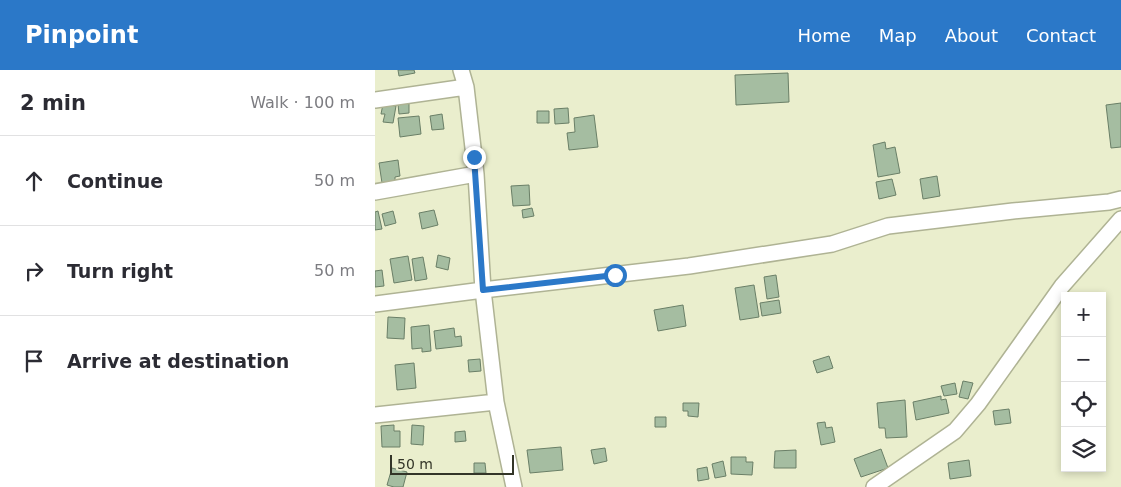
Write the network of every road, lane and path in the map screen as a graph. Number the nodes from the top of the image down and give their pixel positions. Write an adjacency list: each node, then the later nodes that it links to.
1 (461, 70): 2 (street)
2 (466, 87): 3 (street); 4 (street)
3 (375, 100)
4 (476, 174): 5 (street); 8 (street)
5 (375, 192)
6 (1121, 199): 8 (street)
7 (1121, 219): 13 (street)
8 (483, 290): 9 (street); 10 (street)
9 (375, 304)
10 (496, 402): 11 (street); 12 (street)
11 (375, 415)
12 (513, 487)
13 (874, 487)

